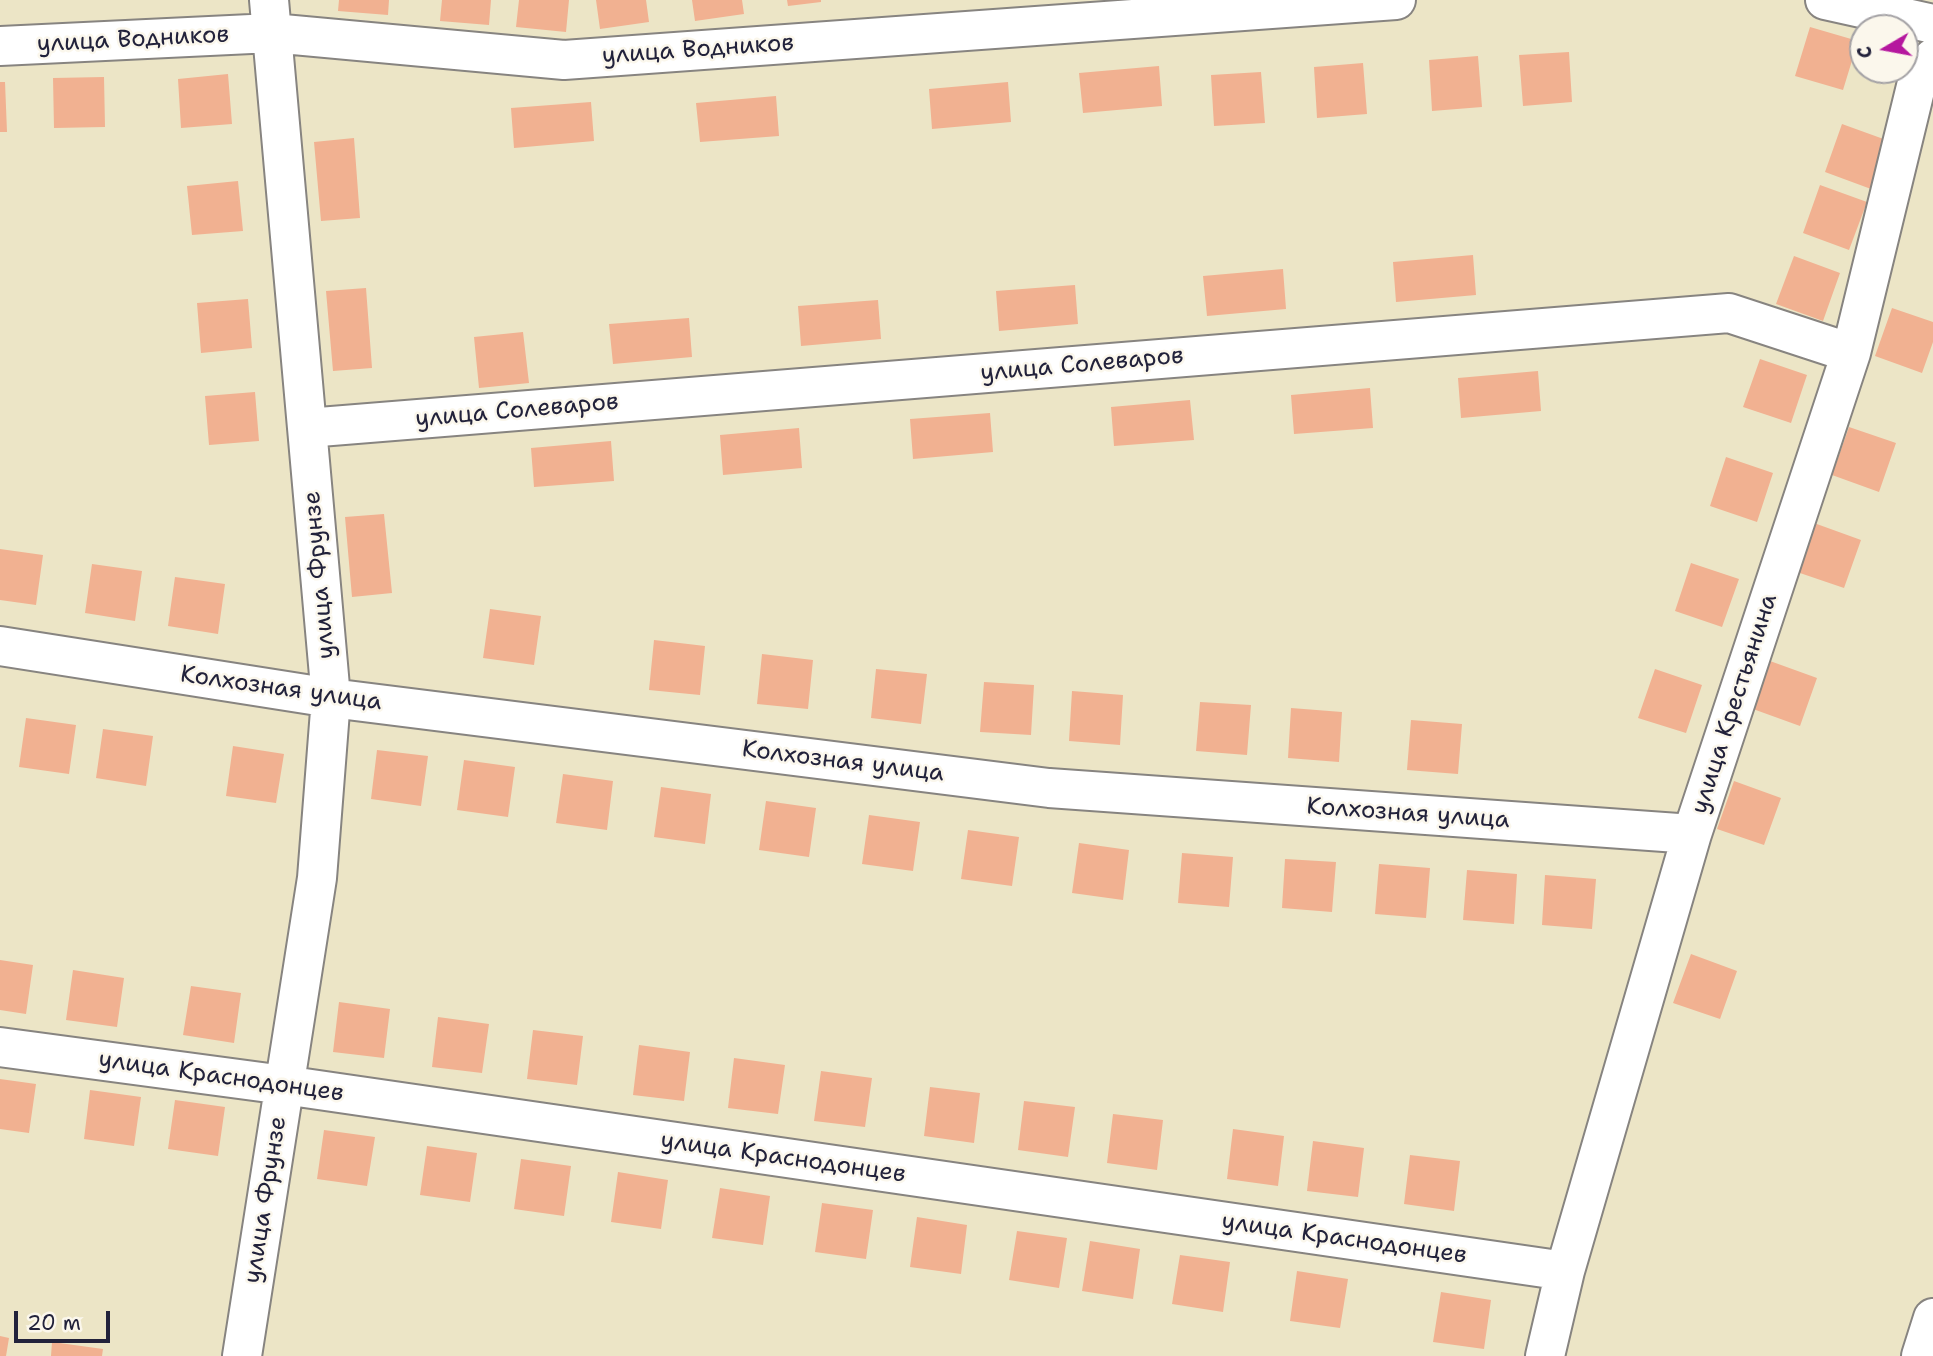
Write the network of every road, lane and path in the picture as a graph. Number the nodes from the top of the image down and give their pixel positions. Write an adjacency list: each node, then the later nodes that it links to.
1 (1396, 0): 3 (street, улица Водников)
2 (1825, 0): 4 (street)
3 (271, 17): 5 (street, улица Водников); 8 (street, улица Фрунзе)
4 (1933, 24)
5 (0, 46)
6 (1928, 71): 7 (street, улица Крестьянина)
7 (1851, 353): 8 (street, улица Солеваров); 11 (street, улица Крестьянина)
8 (307, 428): 10 (street, улица Фрунзе)
9 (0, 646): 10 (street, Колхозная улица)
10 (331, 698): 11 (street, Колхозная улица); 13 (street, улица Фрунзе)
11 (1692, 834): 14 (street, улица Крестьянина)
12 (0, 1047): 13 (street, улица Краснодонцев)
13 (284, 1085): 14 (street, улица Краснодонцев); 16 (street, улица Фрунзе)
14 (1565, 1271): 17 (street, улица Крестьянина)
15 (1933, 1318): 18 (street)
16 (242, 1356)
17 (1545, 1356)
18 (1921, 1356)

